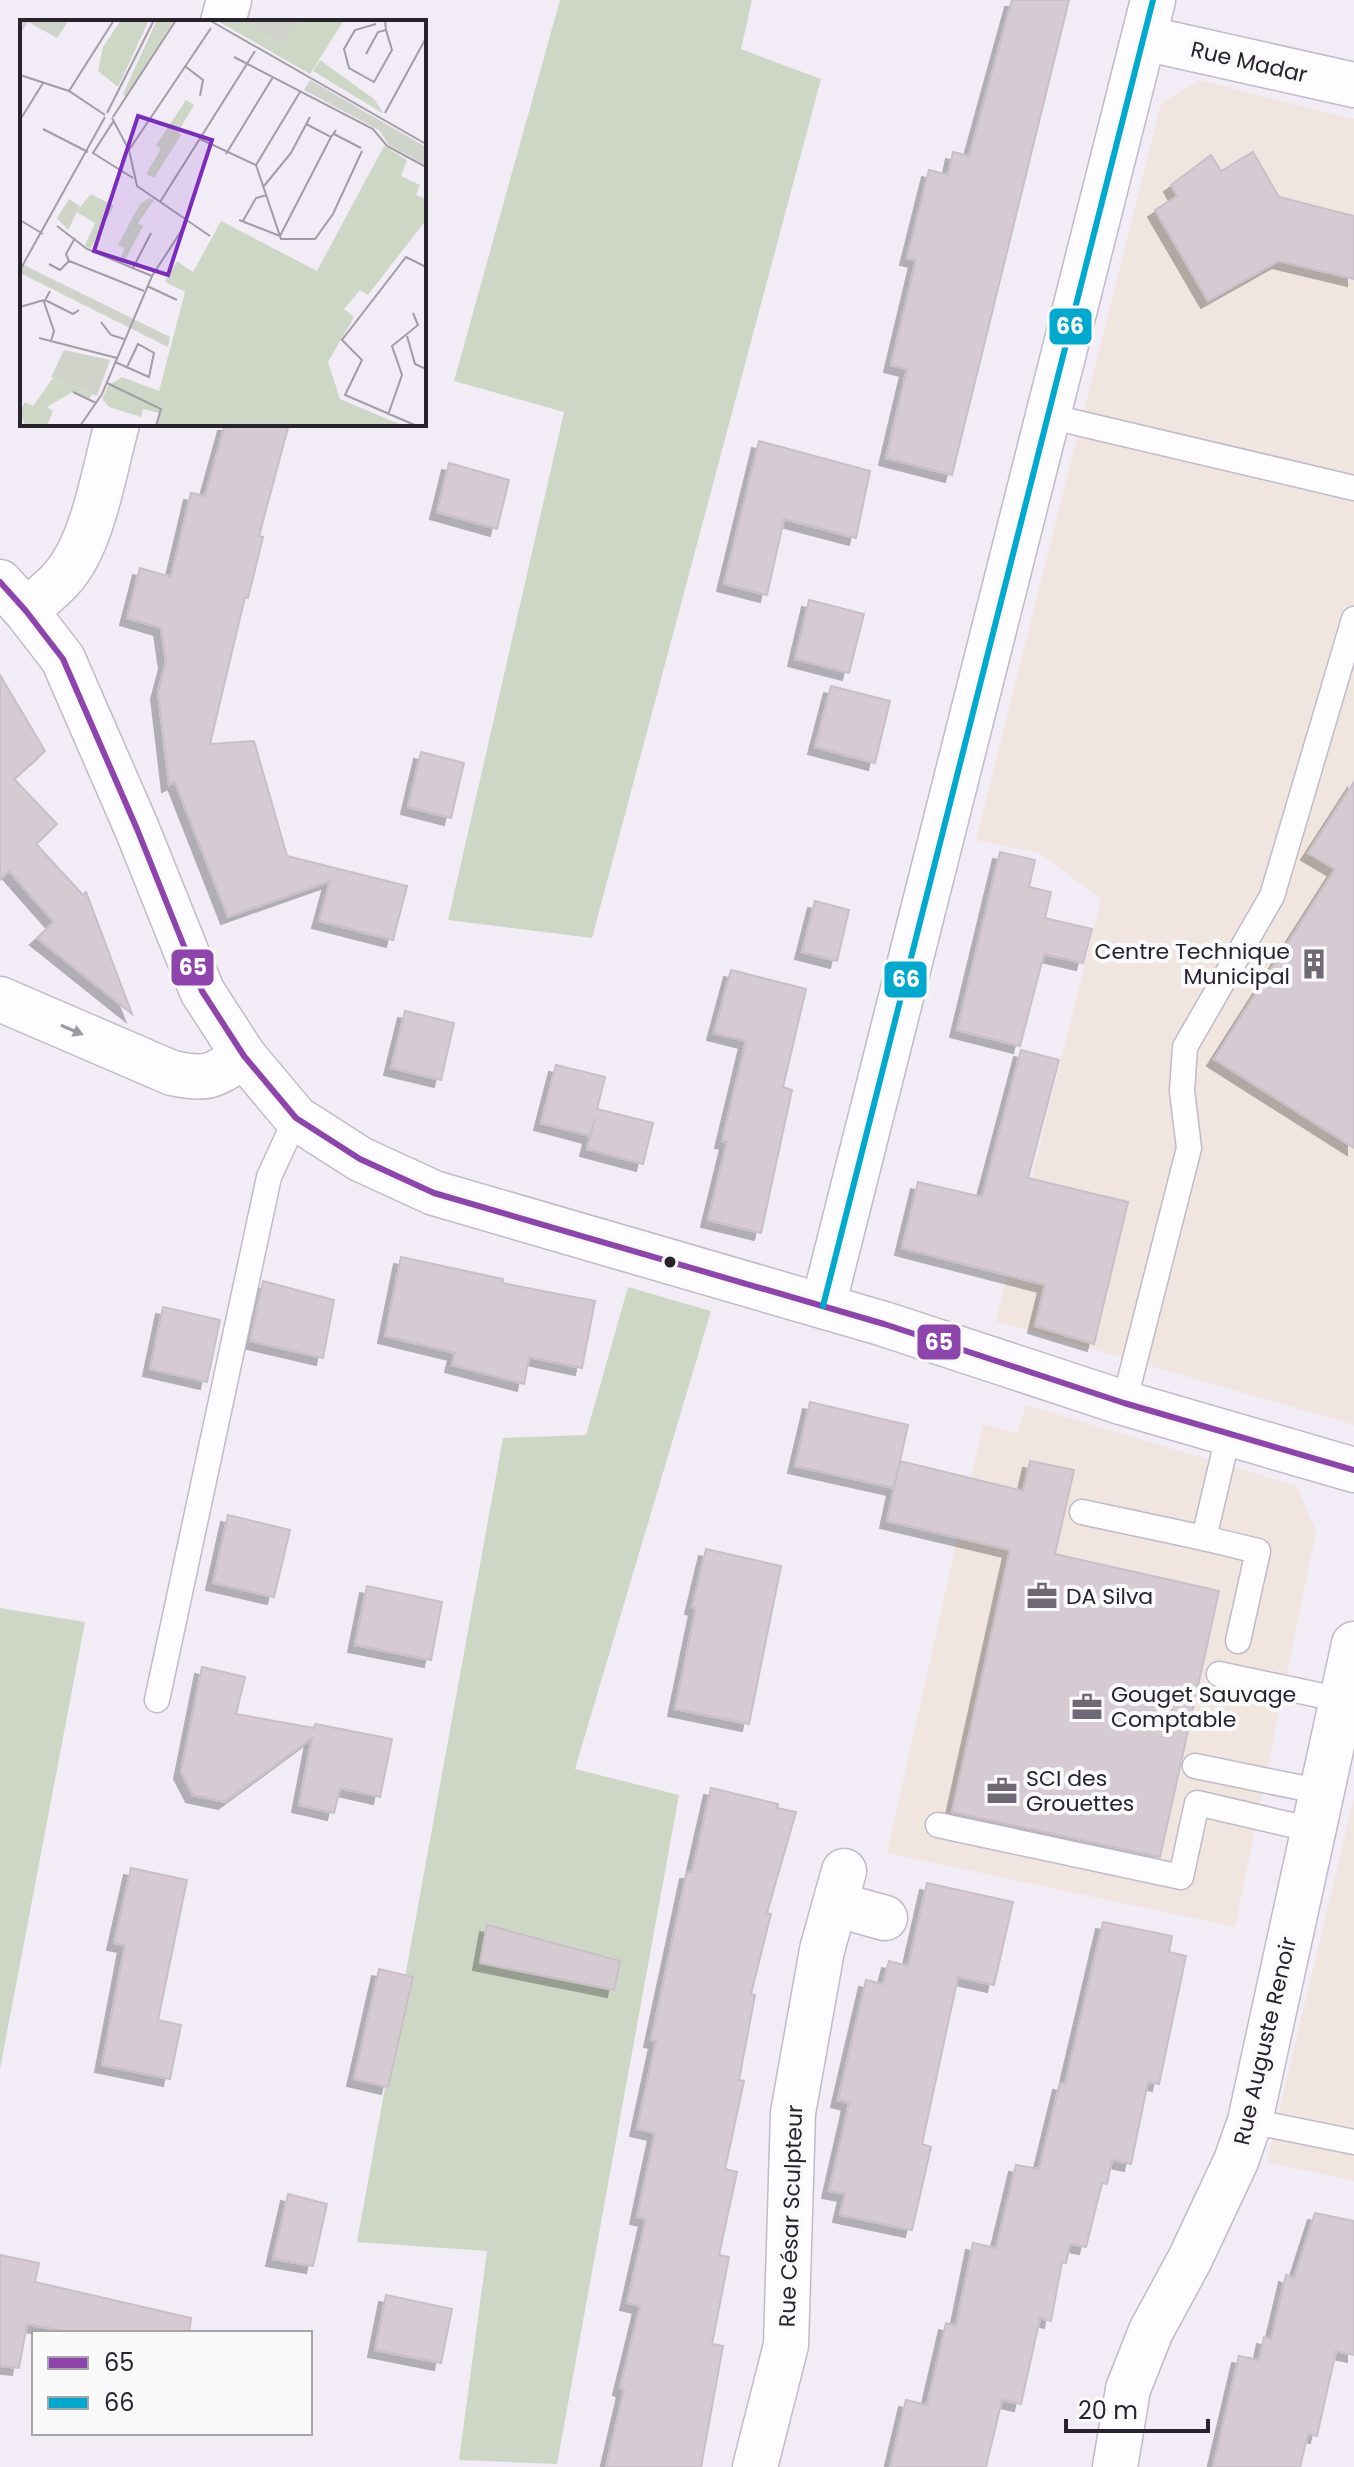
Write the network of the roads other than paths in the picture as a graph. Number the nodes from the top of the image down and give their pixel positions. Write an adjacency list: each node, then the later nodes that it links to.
1 (229, 0): 3 (street)
2 (1148, 19): 4 (street, Rue Madar); 5 (street)
3 (224, 20)
4 (1354, 85)
5 (1048, 416): 7 (lane); 13 (street)
6 (116, 426): 8 (street)
7 (1354, 488)
8 (13, 596): 11 (street)
9 (1354, 619): 14 (lane)
10 (0, 999): 11 (street, one-way to 11)
11 (244, 1056): 12 (street)
12 (296, 1118): 13 (street); 22 (lane)
13 (823, 1306): 14 (street)
14 (1124, 1403): 15 (street)
15 (1229, 1432): 16 (street); 18 (lane)
16 (1354, 1470)
17 (1082, 1512): 18 (lane)
18 (1204, 1538): 19 (lane)
19 (1238, 1641)
20 (1354, 1644): 23 (street, Rue Auguste Renoir)
21 (1219, 1674): 23 (lane)
22 (157, 1700)
23 (1342, 1700): 25 (street, Rue Auguste Renoir)
24 (1195, 1766): 25 (lane)
25 (1318, 1811): 26 (lane); 28 (street, Rue Auguste Renoir)
26 (938, 1825)
27 (885, 1918): 30 (street, Rue César Sculpteur)
28 (1250, 2121): 29 (lane); 31 (street, Rue Auguste Renoir)
29 (1354, 2142)
30 (755, 2467)
31 (1115, 2467)

